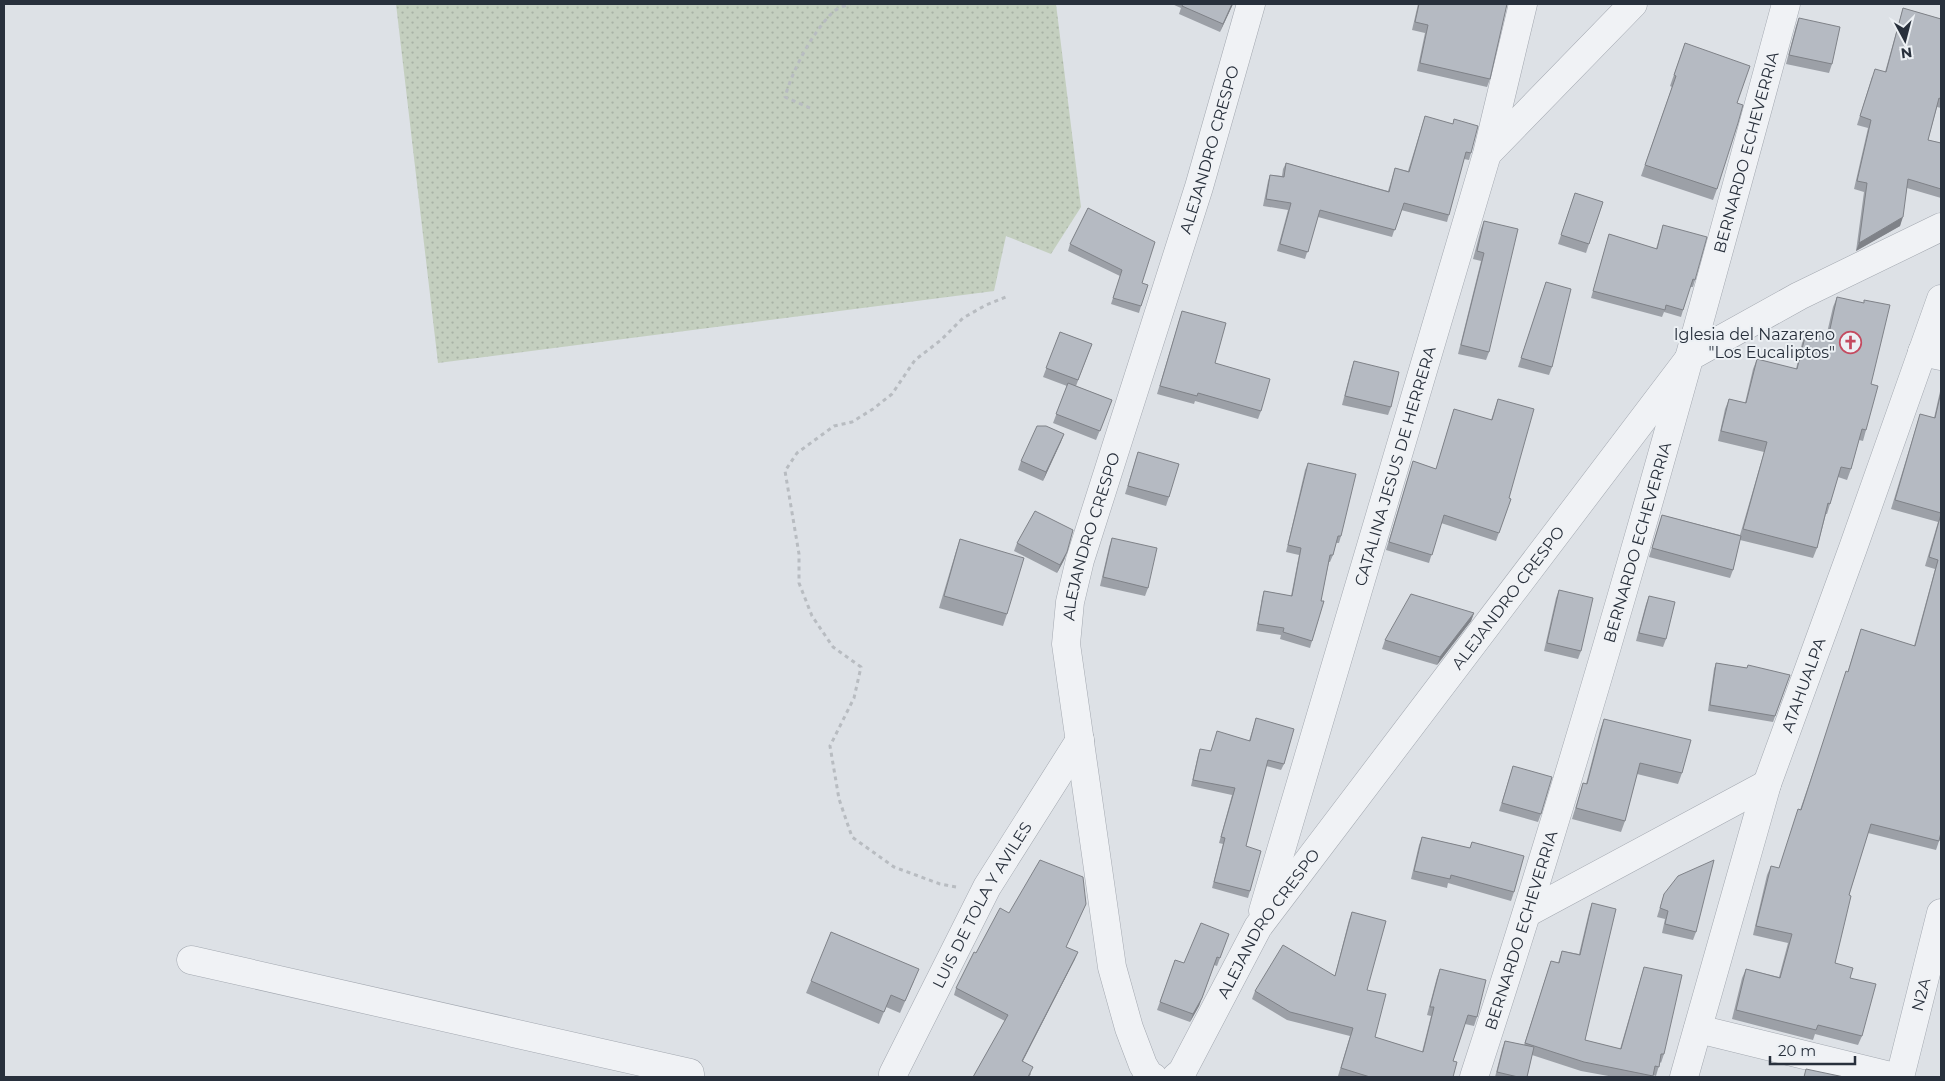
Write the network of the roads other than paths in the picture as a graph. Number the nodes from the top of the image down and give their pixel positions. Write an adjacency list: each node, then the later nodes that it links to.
1 (1251, 4): 10 (street, ALEJANDRO CRESPO)
2 (1523, 4): 5 (street, CATALINA JESUS DE HERRERA)
3 (1633, 4): 5 (street)
4 (1786, 4): 9 (street, BERNARDO ECHEVERRIA)
5 (1487, 154): 14 (street, CATALINA JESUS DE HERRERA)
6 (1941, 228): 9 (street, ALEJANDRO CRESPO)
7 (1941, 298): 8 (street, ATAHUALPA)
8 (1932, 354): 11 (street, ATAHUALPA)
9 (1691, 356): 13 (street, BERNARDO ECHEVERRIA); 14 (street, ALEJANDRO CRESPO)
10 (1080, 740): 17 (street, LUIS DE TOLA Y AVILES); 19 (street, ALEJANDRO CRESPO)
11 (1766, 784): 13 (street); 16 (street, ATAHUALPA)
12 (1941, 913): 24 (street, N2A)
13 (1528, 914): 21 (street, BERNARDO ECHEVERRIA)
14 (1258, 927): 20 (street, ALEJANDRO CRESPO)
15 (191, 960): 18 (street)
16 (1698, 1029): 22 (street, ATAHUALPA); 23 (street)
17 (893, 1074)
18 (690, 1077)
19 (1153, 1077)
20 (1176, 1077)
21 (1474, 1077)
22 (1684, 1077)
23 (1894, 1077)
24 (1900, 1077)

